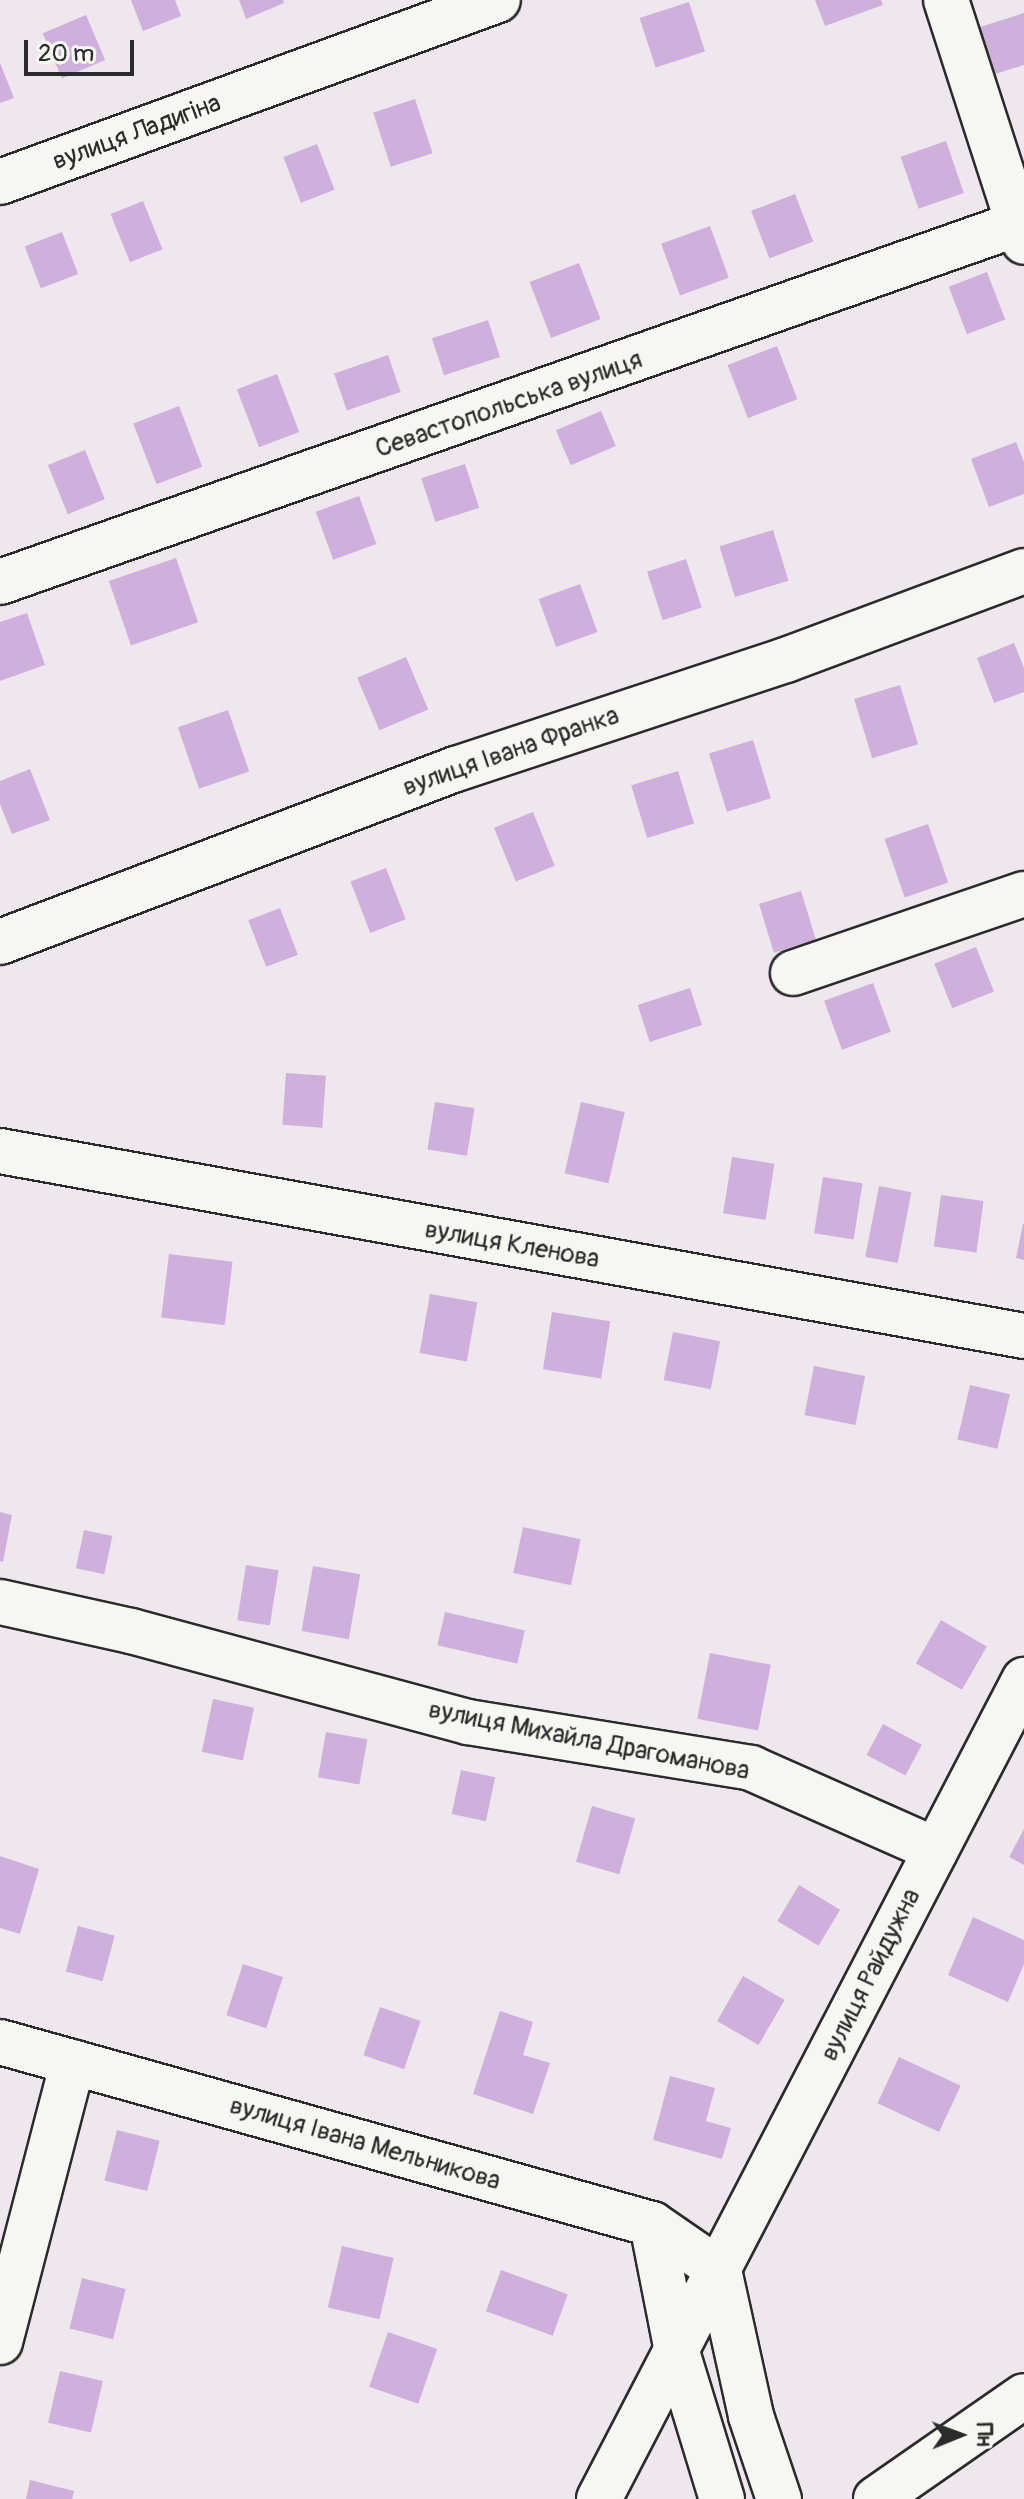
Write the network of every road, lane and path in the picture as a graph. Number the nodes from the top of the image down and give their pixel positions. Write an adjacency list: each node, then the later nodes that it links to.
1 (498, 0): 3 (street, вулиця Ладигіна)
2 (946, 0): 4 (street)
3 (0, 182)
4 (1020, 233): 6 (street, Севастопольська вулиця)
5 (1024, 571): 8 (street, вулиця Івана Франка)
6 (0, 582)
7 (1024, 894): 9 (street)
8 (0, 942)
9 (793, 973)
10 (0, 1151): 11 (street, вулиця Кленова)
11 (1024, 1336)
12 (0, 1602): 14 (street, вулиця Михайла Драгоманова)
13 (1024, 1680): 14 (street, вулиця Райдужна)
14 (936, 1850): 18 (street, вулиця Райдужна)
15 (0, 2042): 16 (street, вулиця Івана Мельникова)
16 (73, 2062): 17 (street, вулиця Івана Мельникова); 19 (street)
17 (652, 2224): 18 (street, вулиця Івана Мельникова); 20 (street)
18 (719, 2270): 20 (street, вулиця Райдужна); 24 (street)
19 (0, 2342)
20 (677, 2352): 22 (street, вулиця Райдужна); 23 (street)
21 (1024, 2396): 25 (street)
22 (599, 2499)
23 (722, 2499)
24 (779, 2499)
25 (876, 2499)

